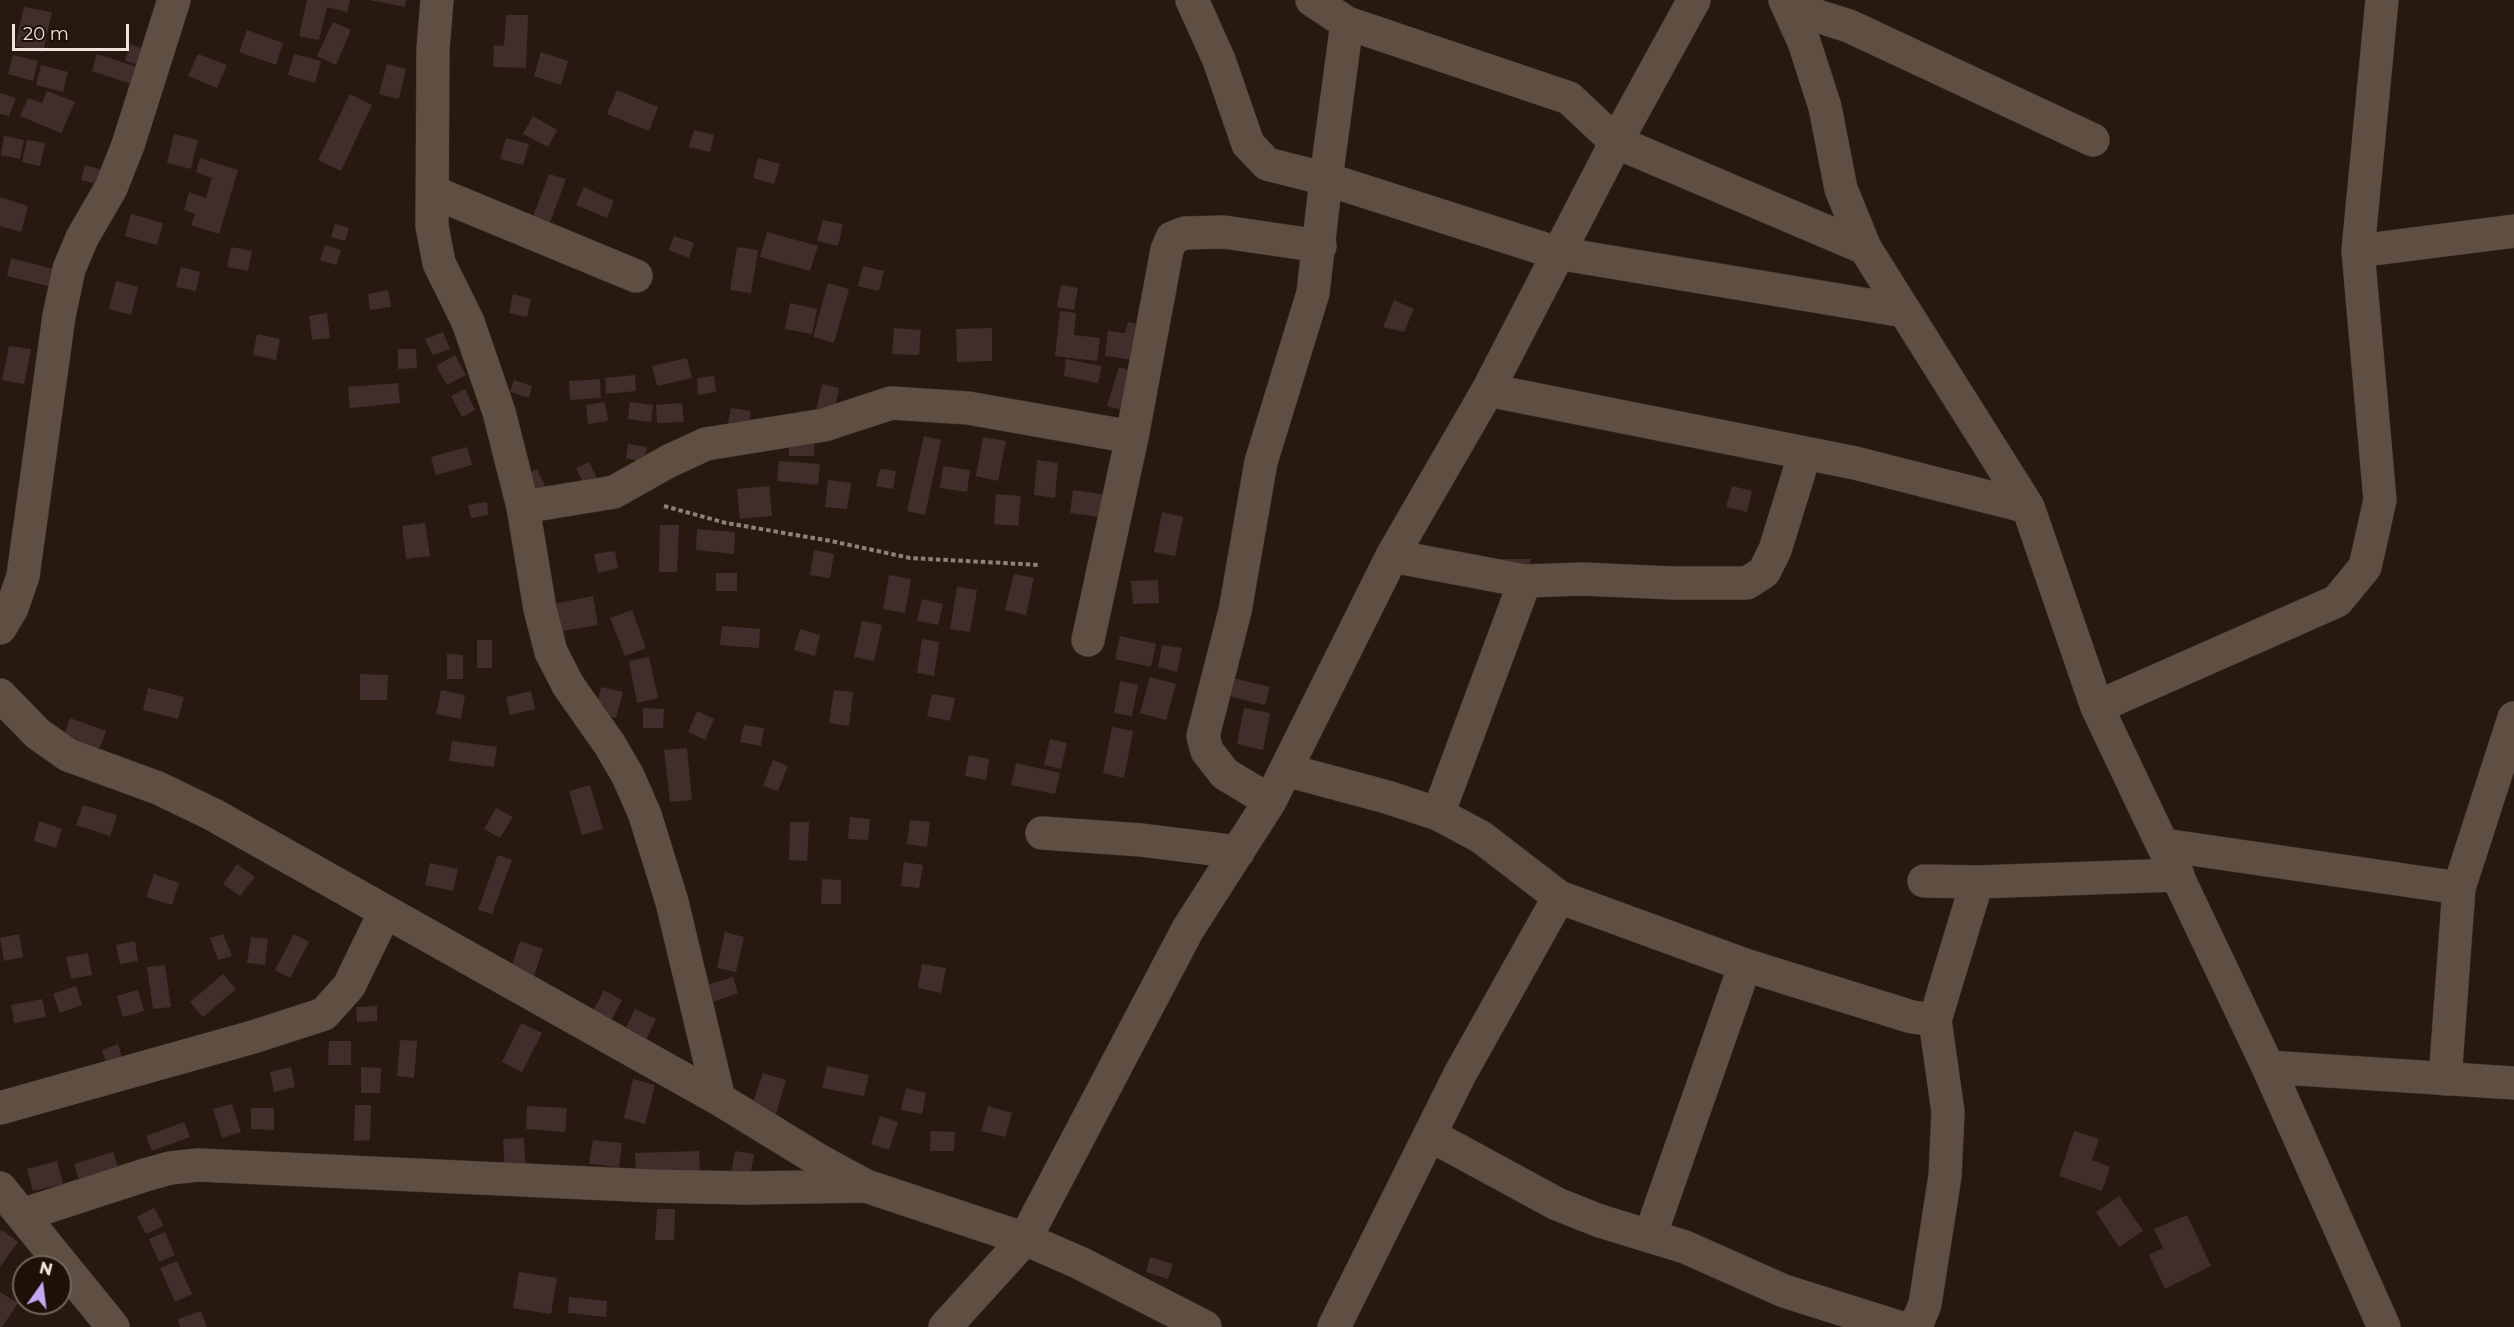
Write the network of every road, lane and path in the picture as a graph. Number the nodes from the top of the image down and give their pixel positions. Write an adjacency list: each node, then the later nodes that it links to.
1 (174, 0): 29 (street)
2 (436, 0): 12 (street)
3 (1192, 0): 11 (street)
4 (1312, 0): 8 (street)
5 (1694, 0): 10 (street)
6 (2382, 0): 16 (street)
7 (1787, 4): 9 (street); 15 (street)
8 (1347, 23): 10 (street); 11 (street)
9 (2093, 140)
10 (1616, 142): 15 (street); 17 (street)
11 (1326, 179): 14 (street); 17 (street)
12 (433, 192): 18 (street); 24 (street)
13 (2514, 231): 16 (street)
14 (1320, 246): 21 (street); 35 (street)
15 (1864, 248): 19 (street)
16 (2358, 251): 32 (street)
17 (1557, 253): 19 (street); 20 (street)
18 (636, 276)
19 (1904, 311): 25 (street)
20 (1488, 390): 22 (street); 26 (street)
21 (1132, 437): 23 (street); 30 (street)
22 (1805, 453): 25 (street); 28 (street)
23 (614, 492): 24 (street); 27 (path)
24 (523, 507): 51 (street)
25 (2028, 507): 32 (street)
26 (1392, 556): 28 (street); 34 (street)
27 (1040, 565)
28 (1525, 581): 36 (street)
29 (0, 628)
30 (1088, 640)
31 (0, 695): 45 (street)
32 (2097, 707): 38 (street)
33 (2514, 718): 43 (street)
34 (1286, 770): 35 (street); 36 (street)
35 (1270, 801): 39 (street)
36 (1438, 814): 44 (street)
37 (1042, 833): 39 (street)
38 (2164, 845): 40 (street); 43 (street)
39 (1238, 852): 58 (street)
40 (2178, 874): 42 (street); 48 (street)
41 (1924, 881): 42 (street)
42 (1977, 882): 47 (street)
43 (2459, 888): 49 (street)
44 (1559, 897): 46 (street); 53 (street)
45 (385, 912): 51 (street); 52 (street)
46 (1745, 965): 47 (street); 57 (street)
47 (1935, 1020): 64 (street)
48 (2268, 1067): 49 (street); 65 (street)
49 (2445, 1079): 50 (street)
50 (2514, 1083)
51 (719, 1099): 54 (street)
52 (0, 1108)
53 (1430, 1136): 57 (street); 62 (street)
54 (866, 1186): 56 (street); 58 (street)
55 (0, 1188): 56 (street)
56 (22, 1215): 59 (street)
57 (1650, 1236): 63 (street)
58 (1025, 1239): 60 (street); 61 (street)
59 (112, 1327)
60 (945, 1327)
61 (1205, 1327)
62 (1334, 1327)
63 (1898, 1327)
64 (1911, 1327)
65 (2384, 1327)

